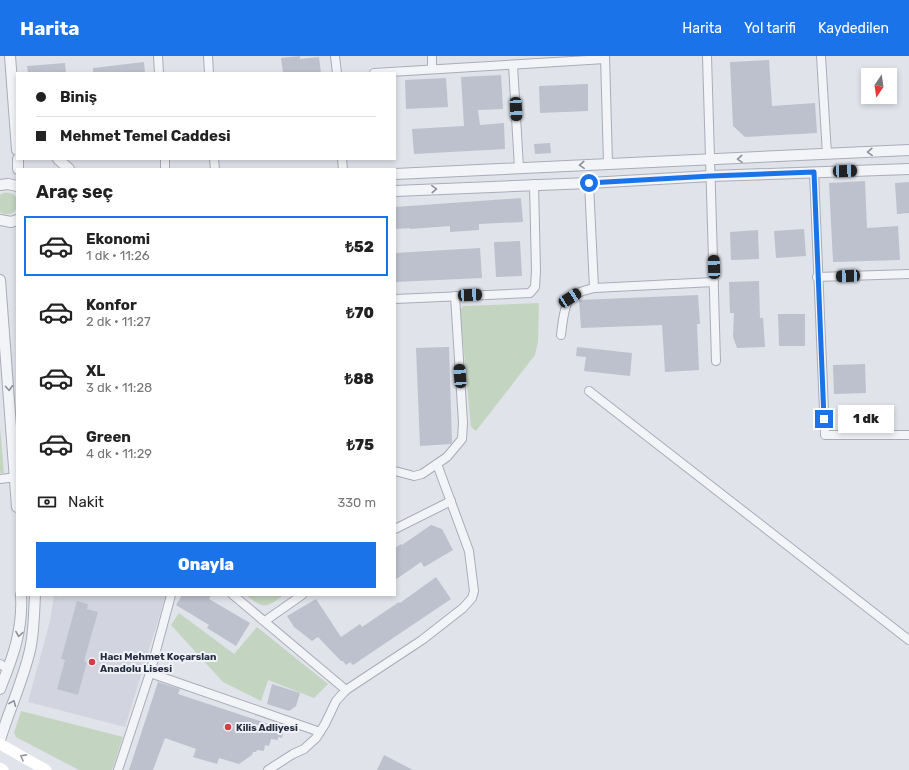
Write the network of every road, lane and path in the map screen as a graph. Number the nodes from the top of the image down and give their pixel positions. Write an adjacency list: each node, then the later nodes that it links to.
1 (10, 56): 15 (street)
2 (158, 56): 11 (street)
3 (208, 56): 12 (street)
4 (335, 56): 13 (street)
5 (432, 56): 10 (street)
6 (708, 56): 19 (street)
7 (821, 56): 17 (street)
8 (605, 58): 9 (street); 20 (street)
9 (513, 65): 10 (street); 22 (street)
10 (432, 70): 14 (street)
11 (159, 72)
12 (209, 72)
13 (337, 72)
14 (393, 72)
15 (16, 118)
16 (909, 150): 17 (street, one-way to 17)
17 (827, 154): 19 (street, one-way to 19)
18 (59, 160): 21 (street)
19 (711, 160): 20 (street); 26 (street)
20 (608, 163): 22 (street, one-way to 22)
21 (68, 168)
22 (519, 168): 25 (street)
23 (909, 169): 24 (street)
24 (814, 172): 26 (street); 35 (street)
25 (396, 174)
26 (711, 176): 27 (street); 37 (street)
27 (589, 183): 28 (street); 38 (street)
28 (534, 184): 31 (street, one-way to 28); 39 (street)
29 (0, 185): 30 (street)
30 (16, 186)
31 (396, 191)
32 (0, 220): 33 (street)
33 (16, 220)
34 (909, 274): 35 (street)
35 (817, 277): 44 (street)
36 (0, 280): 47 (street, one-way to 47)
37 (714, 282): 38 (street); 42 (street)
38 (594, 288): 41 (street)
39 (455, 296): 40 (street); 45 (street)
40 (396, 299)
41 (560, 335)
42 (716, 361)
43 (589, 391): 57 (street)
44 (909, 434)
45 (437, 464): 46 (street); 49 (street)
46 (396, 471)
47 (16, 478): 48 (street)
48 (0, 479)
49 (451, 501): 50 (street); 61 (street)
50 (396, 528)
51 (21, 596): 58 (street, one-way to 58)
52 (35, 596): 63 (street, one-way to 52)
53 (171, 596): 59 (street)
54 (234, 596): 56 (street)
55 (301, 596): 56 (street)
56 (265, 621): 61 (street)
57 (909, 640)
58 (4, 667): 60 (street)
59 (150, 673): 62 (street); 68 (street)
60 (0, 689)
61 (346, 690): 62 (street)
62 (320, 732): 69 (street)
63 (0, 740)
64 (0, 744): 67 (main road, one-way to 64)
65 (0, 768): 66 (main road)
66 (3, 770)
67 (46, 770)
68 (118, 770)
69 (268, 770)

